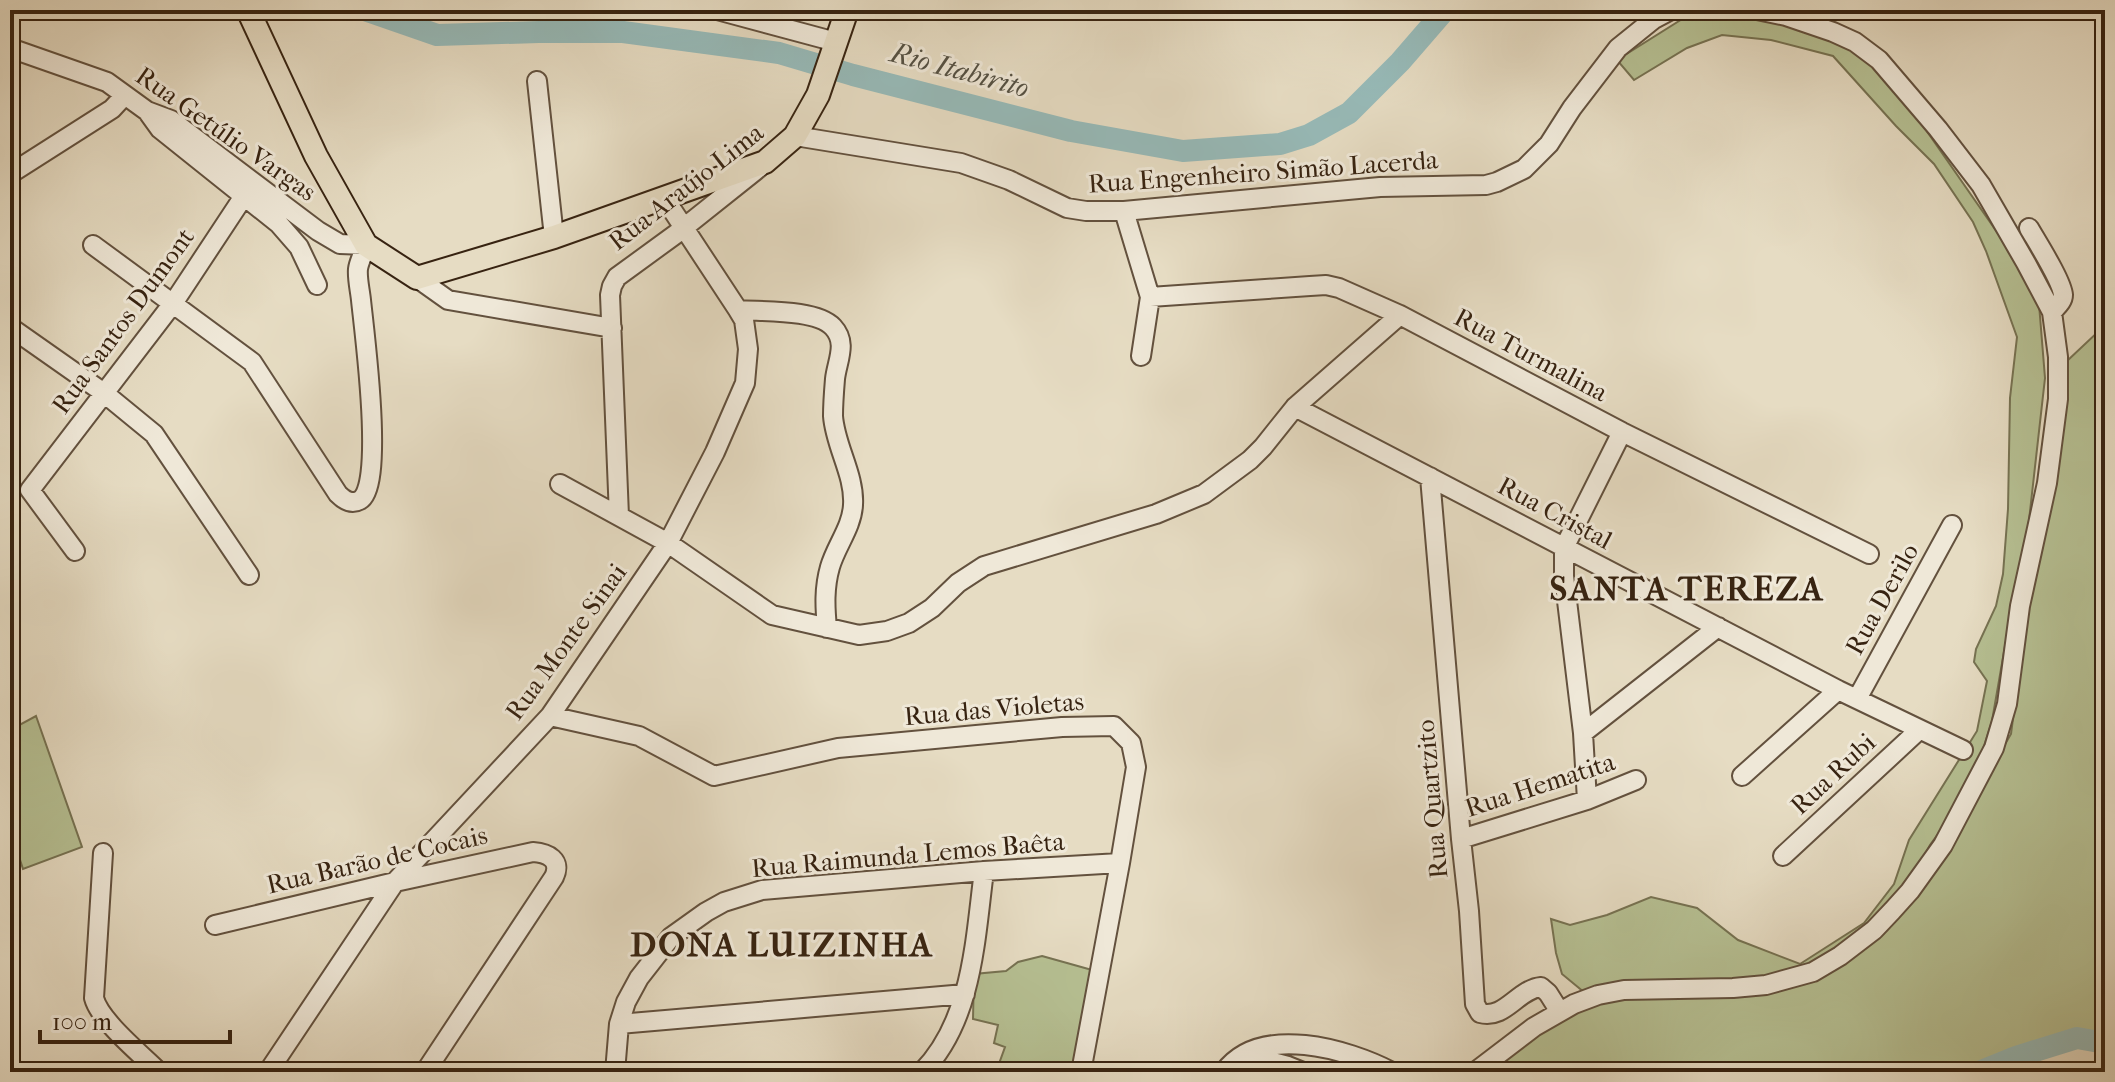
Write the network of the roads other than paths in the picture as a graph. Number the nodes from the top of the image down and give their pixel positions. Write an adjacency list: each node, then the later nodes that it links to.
1 (248, 10): 21 (main road)
2 (717, 10): 6 (street)
3 (847, 10): 6 (main road, Rua Araújo Lima)
4 (1671, 10): 16 (street, Rua Engenheiro Simão Lacerda)
5 (1757, 10): 27 (street)
6 (835, 47): 11 (main road, Rua Araújo Lima)
7 (10, 48): 9 (street, Rua Getúlio Vargas)
8 (537, 81): 19 (street)
9 (125, 95): 10 (street, Rua Getúlio Vargas); 13 (street)
10 (147, 111): 14 (street); 21 (street, Rua Getúlio Vargas)
11 (795, 136): 12 (main road, Rua Araújo Lima); 16 (street, Rua Engenheiro Simão Lacerda)
12 (765, 162): 15 (main road); 17 (street, Rua Araújo Lima)
13 (10, 174)
14 (244, 196): 23 (street); 25 (street, Rua Santos Dumont)
15 (665, 199): 17 (street, Rua Monte Sinai); 19 (main road)
16 (1124, 211): 24 (street)
17 (684, 227): 26 (street, Rua Monte Sinai); 30 (street, Rua Araújo Lima)
18 (2029, 228): 27 (street)
19 (554, 237): 22 (main road)
20 (93, 245): 25 (street)
21 (366, 245): 22 (main road); 25 (street)
22 (417, 278): 30 (street)
23 (317, 285)
24 (1150, 297): 28 (street, Rua Turmalina); 31 (street)
25 (174, 302): 32 (street, Rua Santos Dumont)
26 (738, 310): 39 (street, Rua Monte Sinai); 45 (street)
27 (2052, 312): 63 (street)
28 (1400, 315): 33 (street); 34 (street, Rua Turmalina)
29 (10, 327): 32 (street)
30 (612, 328): 37 (street, Rua Araújo Lima)
31 (1141, 356)
32 (104, 393): 41 (street, Rua Santos Dumont); 43 (street)
33 (1295, 407): 35 (street, Rua Cristal); 45 (street)
34 (1622, 432): 40 (street); 42 (street, Rua Turmalina)
35 (1430, 477): 40 (street, Rua Cristal); 55 (street, Rua Quartzito)
36 (560, 484): 37 (street)
37 (619, 516): 39 (street)
38 (1952, 525): 47 (street, Rua Derilo)
39 (668, 543): 45 (street); 48 (street, Rua Monte Sinai)
40 (1564, 548): 44 (street, Rua Cristal); 50 (street)
41 (75, 551)
42 (1869, 554)
43 (249, 575)
44 (1718, 627): 46 (street, Rua Cristal); 50 (street)
45 (827, 628)
46 (1838, 690): 47 (street, Rua Cristal); 52 (street)
47 (1857, 699): 49 (street, Rua Cristal)
48 (550, 716): 58 (street, Rua das Violetas); 60 (street, Rua Monte Sinai)
49 (1919, 730): 51 (street, Rua Cristal); 57 (street, Rua Rubi)
50 (1583, 733): 54 (street)
51 (1963, 750)
52 (1742, 776)
53 (1636, 780): 54 (street, Rua Hematita)
54 (1587, 800): 55 (street, Rua Hematita)
55 (1461, 839): 63 (street, Rua Quartzito)
56 (103, 853): 66 (street)
57 (1783, 856)
58 (1120, 863): 59 (street, Rua Raimunda Lemos Baêta); 71 (street, Rua das Violetas)
59 (984, 871): 62 (street); 64 (street, Rua Raimunda Lemos Baêta)
60 (395, 882): 61 (street, Rua Barão de Cocais); 67 (street, Rua Monte Sinai); 68 (street, Rua Barão de Cocais)
61 (215, 925)
62 (965, 994): 64 (street); 70 (street)
63 (1560, 1012): 75 (street)
64 (619, 1024): 69 (street, Rua Raimunda Lemos Baêta)
65 (1245, 1055): 72 (street); 73 (street); 74 (street)
66 (159, 1072)
67 (268, 1072)
68 (425, 1072)
69 (615, 1072)
70 (922, 1072)
71 (1081, 1072)
72 (1224, 1072)
73 (1303, 1072)
74 (1392, 1072)
75 (1475, 1072)

